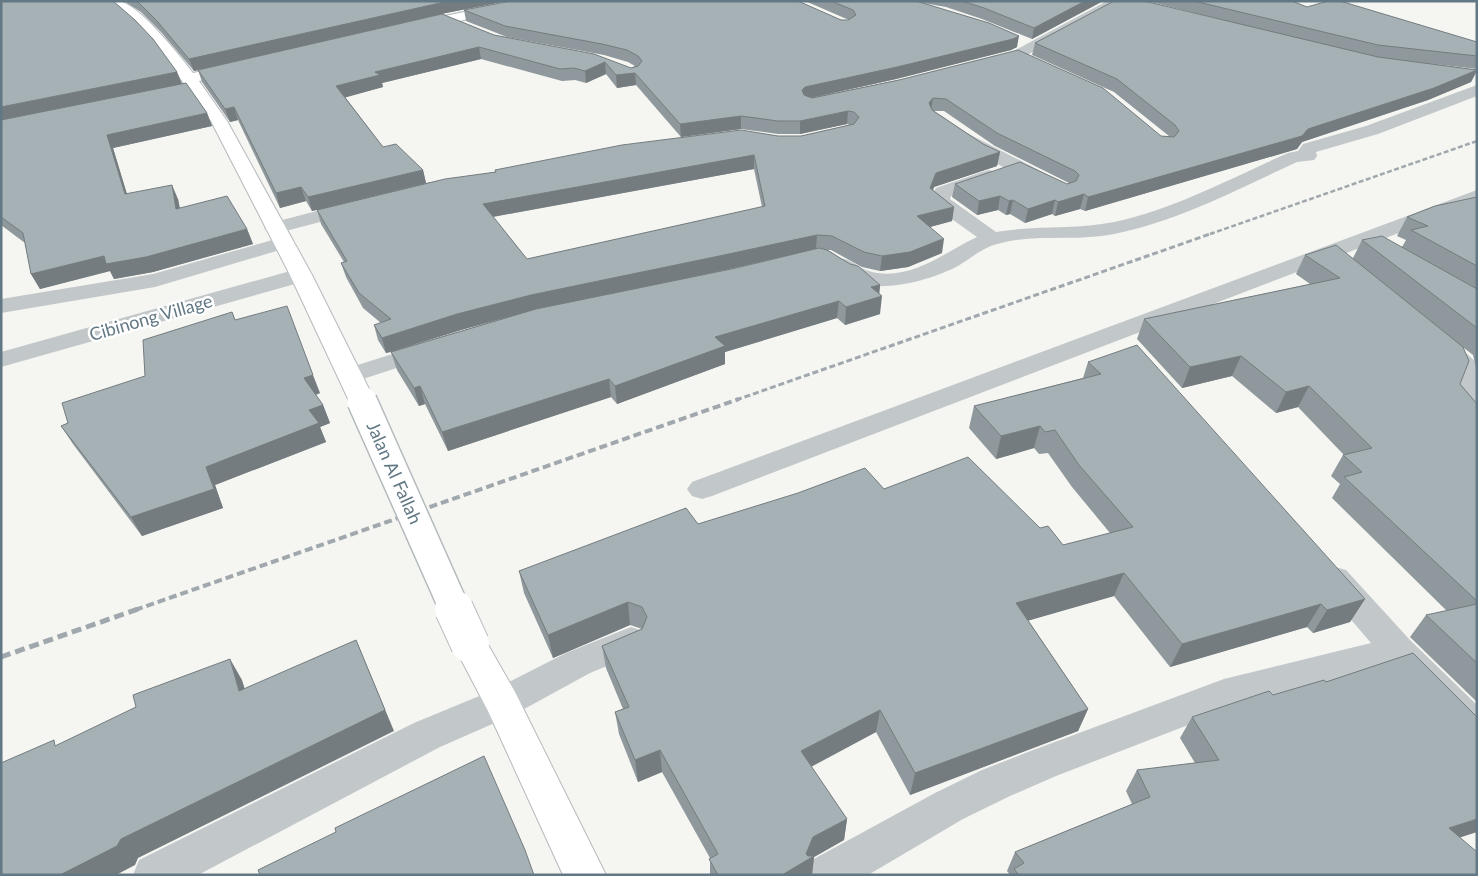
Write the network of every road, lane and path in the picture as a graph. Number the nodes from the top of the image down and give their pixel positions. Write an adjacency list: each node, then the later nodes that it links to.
1 (113, 1): 9 (street, Jalan Al Fallah)
2 (539, 1): 4 (street)
3 (1123, 2): 8 (street)
4 (446, 19): 5 (street); 6 (street)
5 (398, 30)
6 (469, 31)
7 (250, 65): 9 (street)
8 (969, 68)
9 (188, 87): 16 (street, Jalan Al Fallah)
10 (1477, 90): 17 (street)
11 (950, 127): 12 (street)
12 (1018, 167): 13 (street); 17 (street)
13 (1064, 190)
14 (1477, 196): 18 (street)
15 (368, 204): 16 (street)
16 (279, 236): 21 (street, Jalan Al Fallah); 22 (street)
17 (992, 238): 20 (street)
18 (1365, 239): 19 (street); 24 (street)
19 (1389, 253)
20 (826, 257)
21 (301, 275): 27 (street, Cibinong Village); 29 (street, Jalan Al Fallah)
22 (1, 306)
23 (1419, 326): 28 (street)
24 (1115, 332): 26 (street); 31 (street)
25 (451, 343): 29 (street)
26 (1135, 354)
27 (1, 360)
28 (1469, 360): 30 (street)
29 (357, 388): 35 (street, Jalan Al Fallah, bridge)
30 (1477, 421)
31 (702, 488)
32 (1319, 561): 34 (street)
33 (631, 641): 35 (street)
34 (1398, 650): 36 (street); 39 (street)
35 (502, 703): 37 (street); 38 (street, Jalan Al Fallah)
36 (1477, 730)
37 (154, 875)
38 (586, 875)
39 (827, 875)

